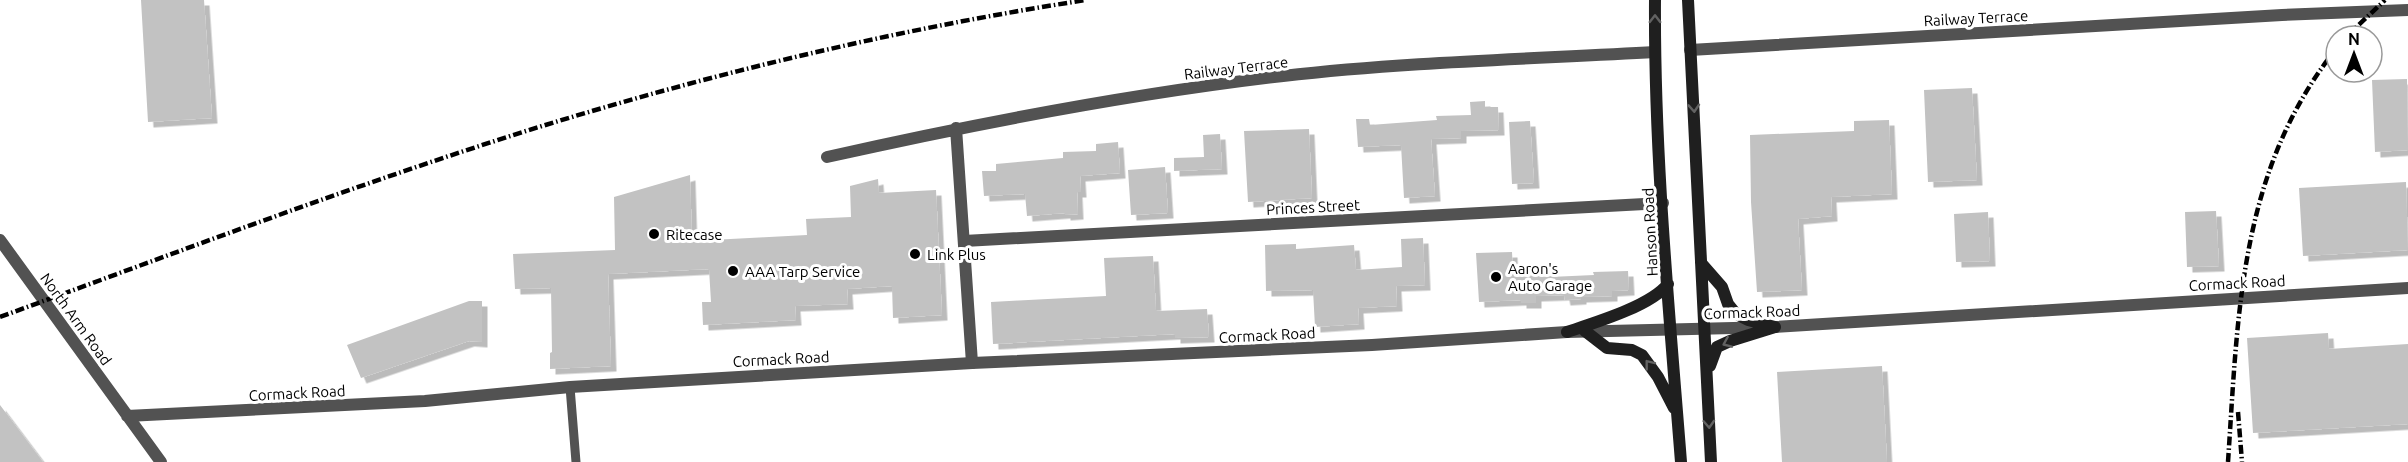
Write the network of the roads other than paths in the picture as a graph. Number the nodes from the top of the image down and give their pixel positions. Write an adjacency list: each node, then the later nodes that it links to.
1 (1655, 0): 5 (main road, Hanson Road, one-way to 1)
2 (1688, 0): 4 (main road)
3 (2408, 10): 4 (street, Railway Terrace)
4 (1690, 50): 11 (main road, one-way to 11)
5 (1655, 52): 6 (street, Railway Terrace); 8 (main road, Hanson Road)
6 (956, 128): 7 (street, Railway Terrace); 10 (street)
7 (827, 157)
8 (1663, 203): 10 (street, Princes Street); 12 (main road, Hanson Road)
9 (0, 240): 23 (street, North Arm Road)
10 (964, 241): 19 (street)
11 (1701, 264): 14 (main road); 15 (main road)
12 (1668, 284): 16 (main road, Hanson Road); 17 (main road)
13 (2408, 288): 14 (street, Cormack Road)
14 (1775, 327): 15 (street, Cormack Road); 20 (main road, one-way to 20)
15 (1706, 328): 16 (street, Cormack Road); 20 (main road)
16 (1671, 329): 18 (street, Cormack Road); 22 (main road, Hanson Road)
17 (1567, 332): 18 (street, Cormack Road); 19 (street, Cormack Road)
18 (1585, 332): 22 (main road, one-way to 18)
19 (972, 363): 21 (street, Cormack Road)
20 (1708, 385): 27 (main road, one-way to 27)
21 (570, 387): 23 (street, Cormack Road); 25 (lane)
22 (1678, 414): 26 (main road, Hanson Road)
23 (127, 416): 24 (street, North Arm Road)
24 (161, 462)
25 (576, 462)
26 (1682, 462)
27 (1711, 462)

